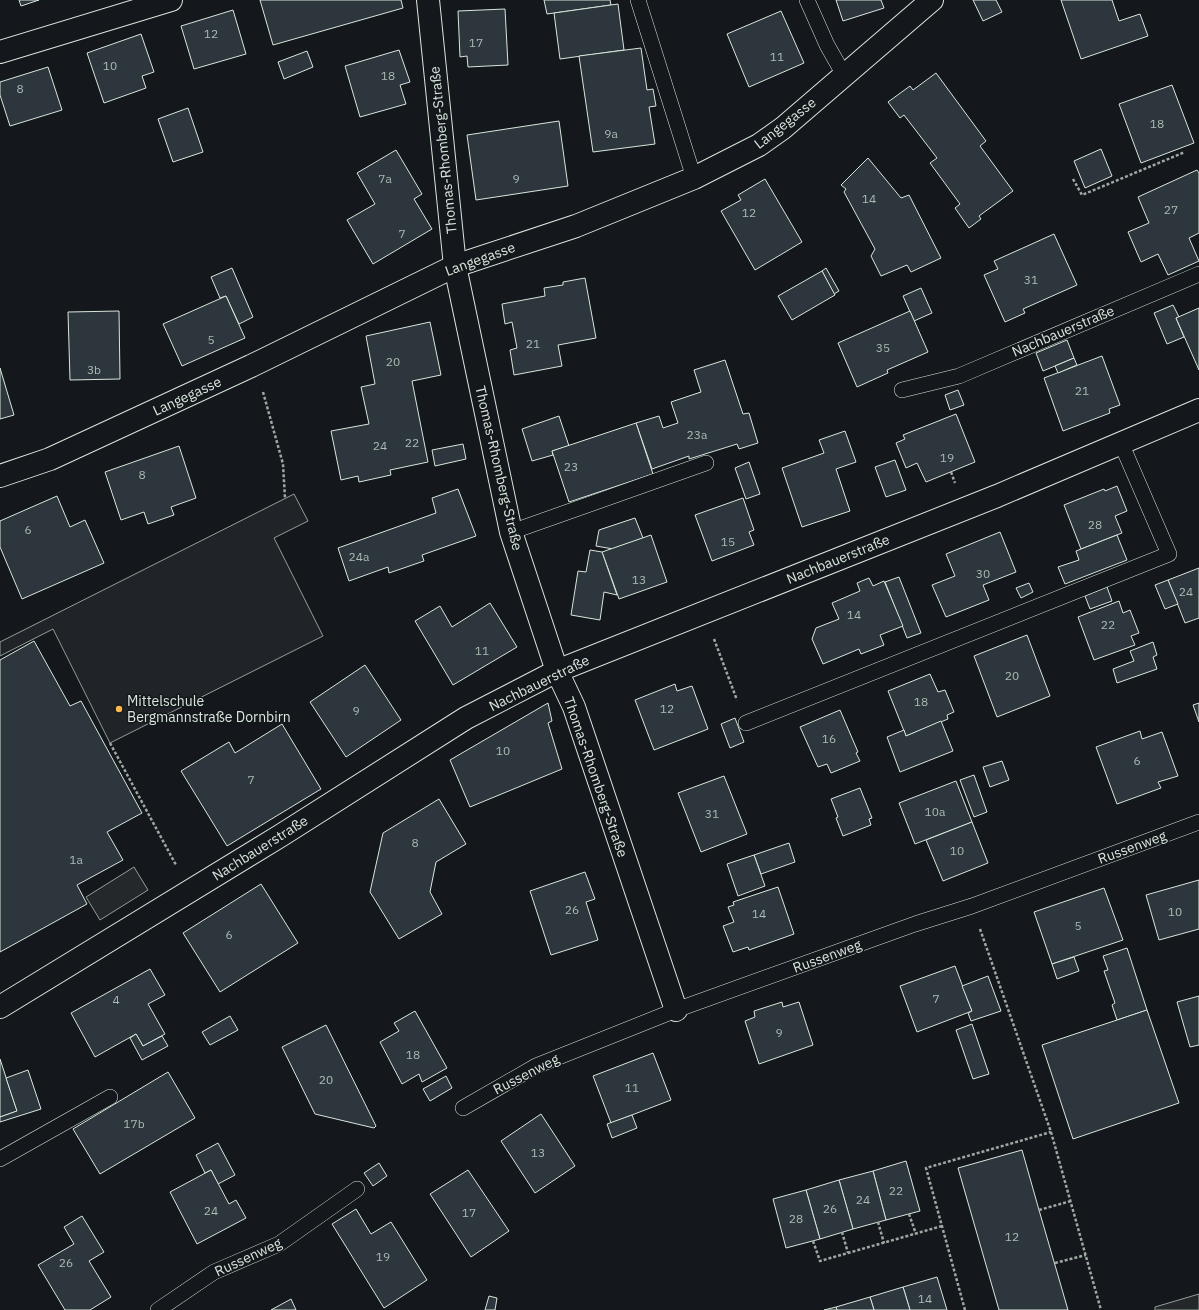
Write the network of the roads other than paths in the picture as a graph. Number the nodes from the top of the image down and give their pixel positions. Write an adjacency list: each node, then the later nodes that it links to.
1 (171, 0): 6 (street)
2 (428, 0): 9 (street, Thomas-Rhomberg-Straße)
3 (638, 0): 8 (lane)
4 (807, 0): 7 (lane)
5 (932, 0): 7 (street, Langegasse)
6 (0, 52)
7 (844, 75): 8 (street, Langegasse)
8 (694, 178): 9 (street, Langegasse)
9 (455, 266): 15 (street, Langegasse); 16 (street, Thomas-Rhomberg-Straße)
10 (1199, 274): 11 (lane, Nachbauerstraße)
11 (902, 390)
12 (1199, 410): 13 (street, Nachbauerstraße)
13 (1120, 443): 17 (street, Nachbauerstraße); 18 (lane)
14 (706, 463): 16 (lane)
15 (0, 476)
16 (511, 532): 17 (street, Thomas-Rhomberg-Straße)
17 (557, 671): 20 (street, Nachbauerstraße); 21 (street, Thomas-Rhomberg-Straße)
18 (746, 723)
19 (1199, 822): 21 (lane, Russenweg)
20 (0, 1008)
21 (676, 1010): 23 (lane, Russenweg)
22 (110, 1097): 24 (lane)
23 (463, 1108)
24 (0, 1159)
25 (357, 1189): 26 (lane, Russenweg)
26 (158, 1310)

